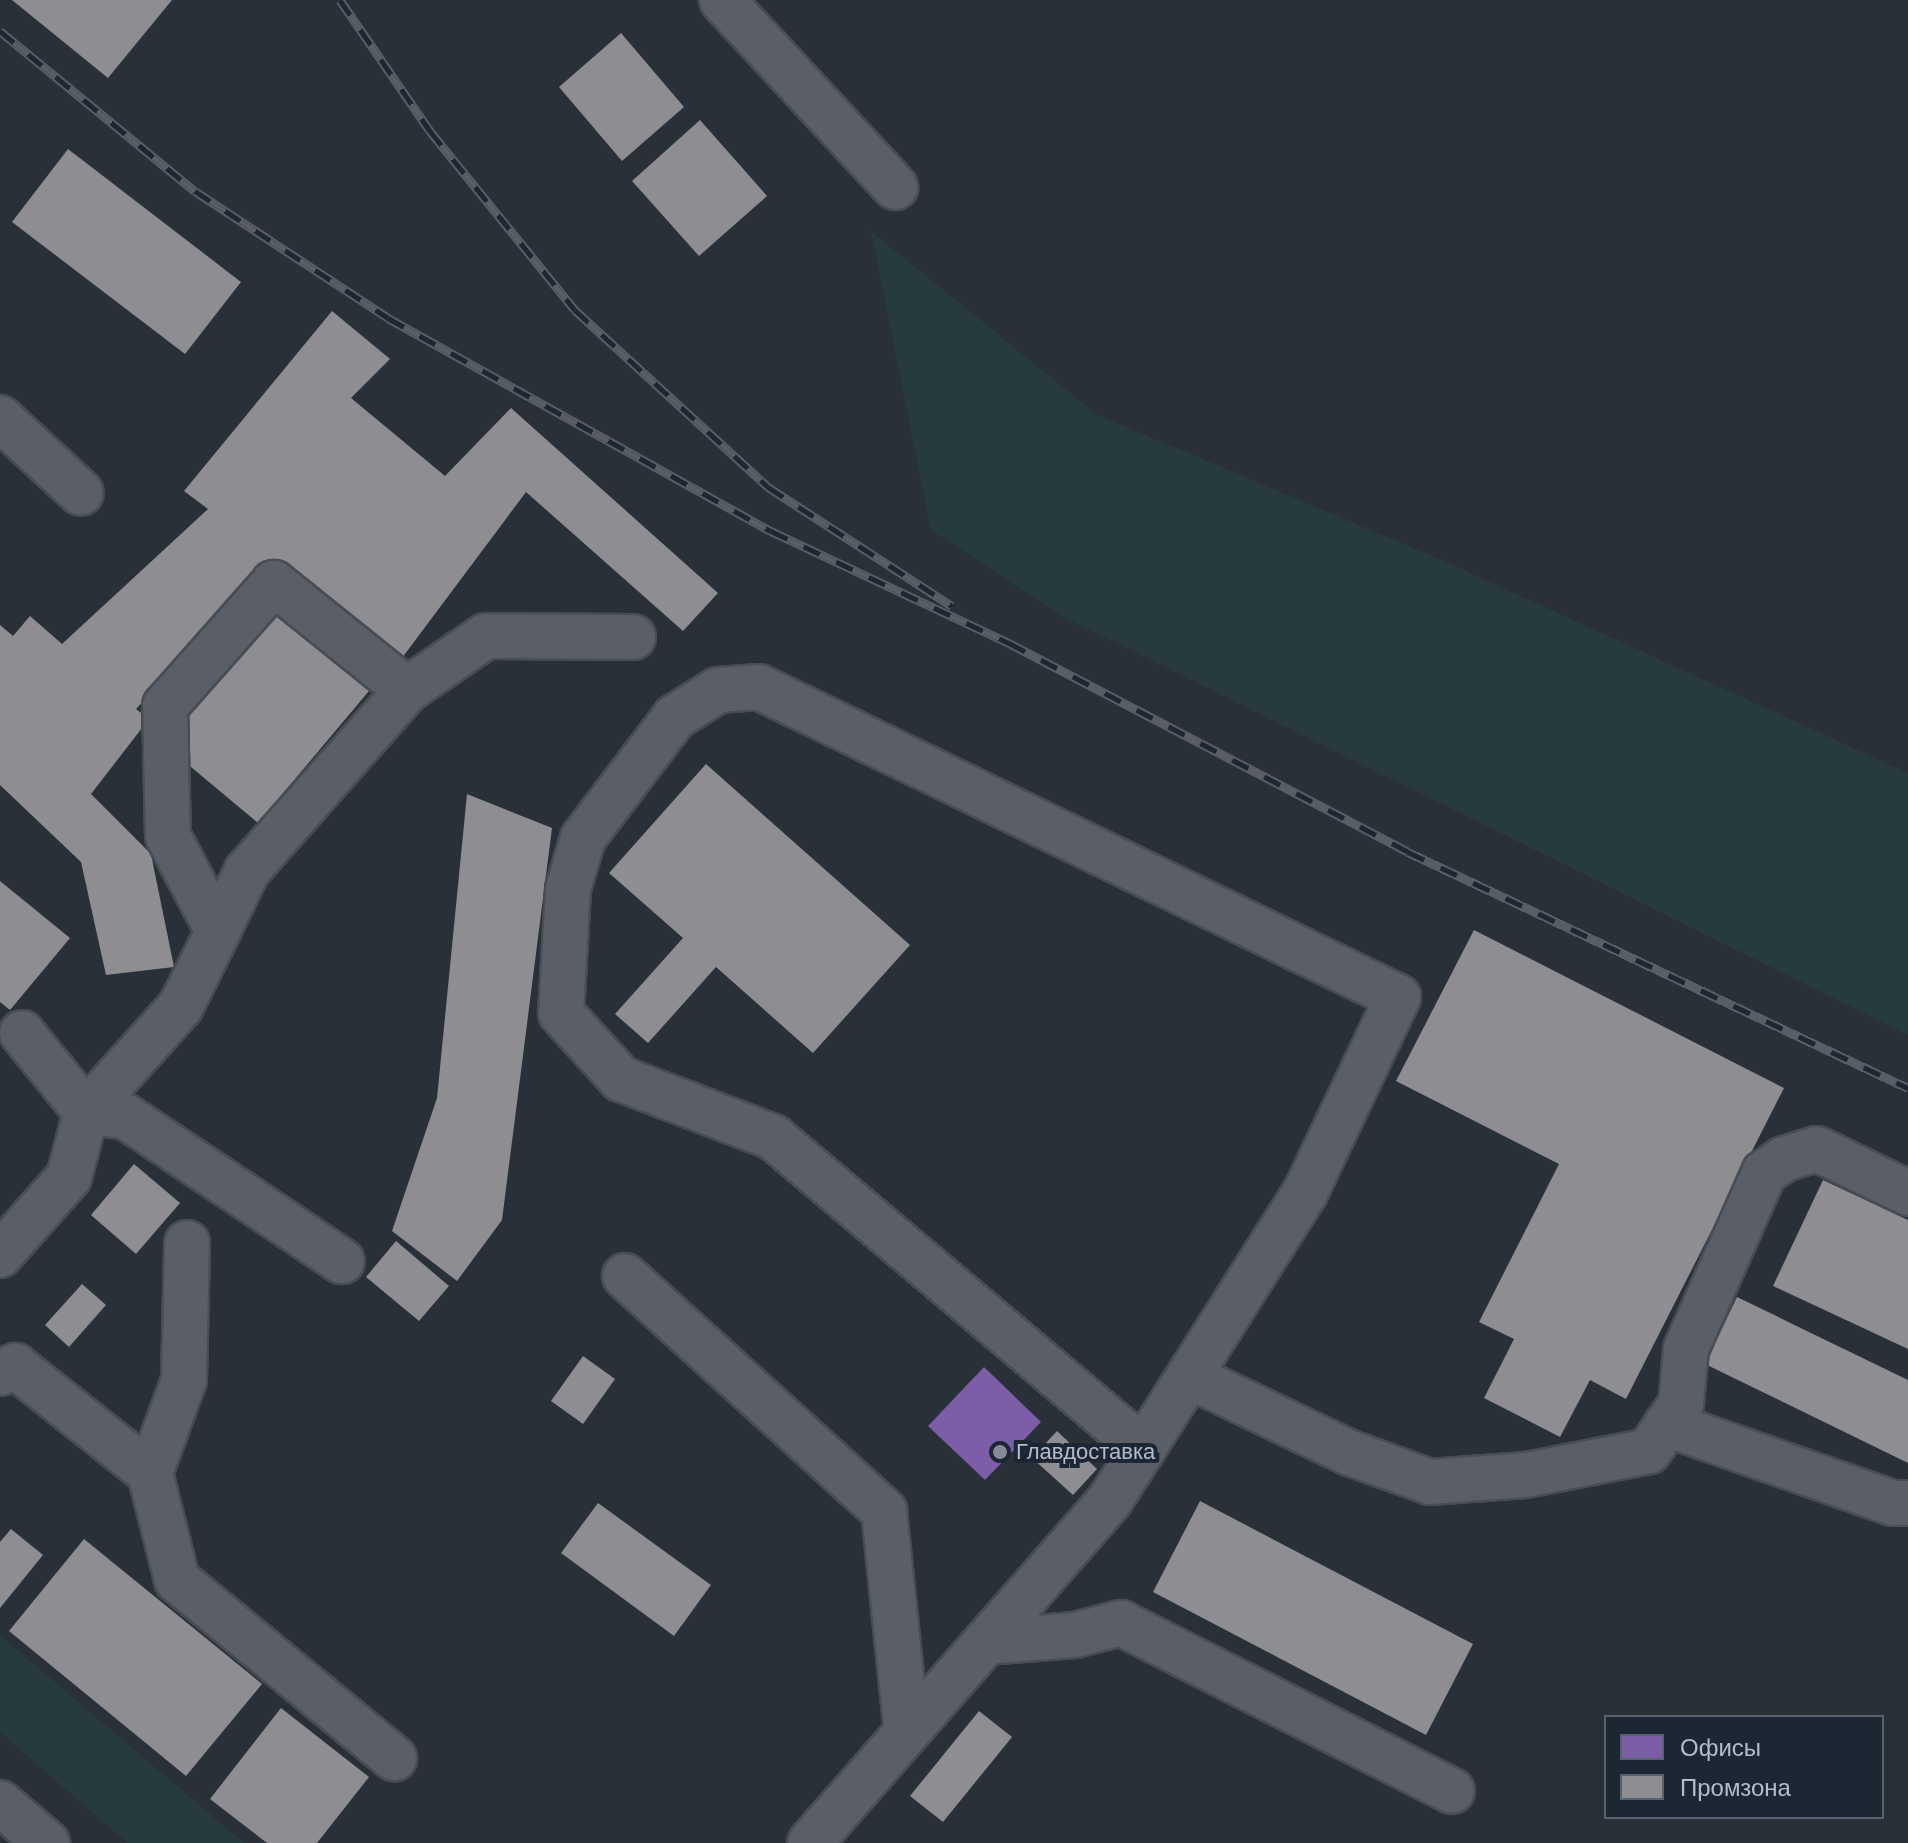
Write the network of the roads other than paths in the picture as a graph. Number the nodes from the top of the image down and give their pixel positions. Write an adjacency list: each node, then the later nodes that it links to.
1 (722, 0): 2 (street)
2 (895, 187)
3 (0, 418): 4 (street)
4 (81, 493)
5 (633, 637): 6 (street)
6 (407, 690): 7 (street); 7 (street)
7 (218, 931): 9 (street)
8 (22, 1033): 9 (street)
9 (86, 1112): 12 (street); 13 (street)
10 (1908, 1193): 17 (street)
11 (187, 1243): 19 (street)
12 (0, 1255)
13 (342, 1261)
14 (625, 1276): 22 (street)
15 (0, 1373): 19 (street)
16 (1189, 1376): 17 (street); 18 (street); 18 (street)
17 (1667, 1424): 20 (street)
18 (1143, 1449): 21 (street)
19 (150, 1473): 23 (street)
20 (1908, 1503)
21 (986, 1642): 22 (street); 24 (street)
22 (907, 1732): 27 (street)
23 (394, 1758)
24 (1452, 1791)
25 (0, 1803): 26 (street)
26 (47, 1843)
27 (810, 1843)

